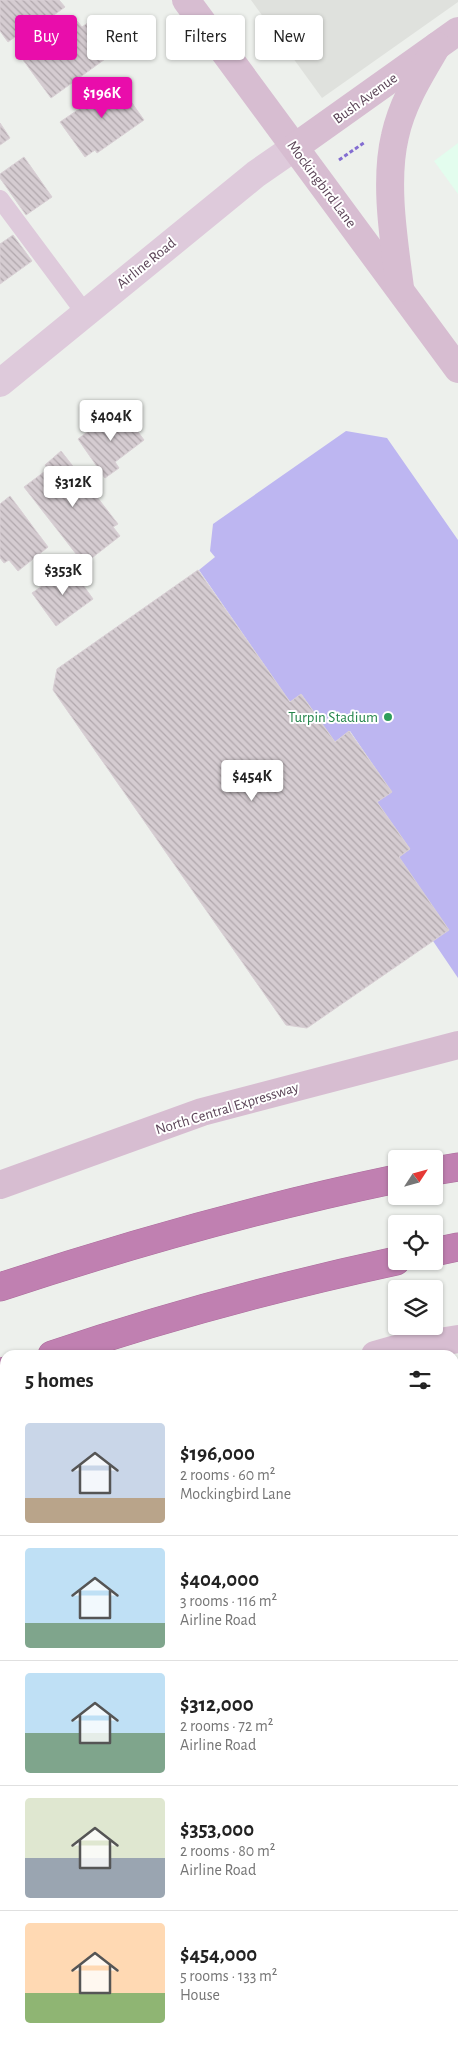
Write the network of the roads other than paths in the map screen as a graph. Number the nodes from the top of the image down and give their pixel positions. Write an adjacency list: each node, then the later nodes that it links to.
1 (186, 0): 3 (main road, Mockingbird Lane)
2 (447, 39): 3 (main road, Bush Avenue); 5 (main road)
3 (295, 147): 5 (main road, Mockingbird Lane); 6 (street, Airline Road)
4 (0, 199): 6 (lane)
5 (400, 289): 7 (main road, Mockingbird Lane)
6 (85, 314): 8 (street, Airline Road)
7 (458, 368)
8 (0, 383)
9 (458, 1045): 13 (main road, North Central Expressway)
10 (458, 1167): 11 (highway)
11 (443, 1170)
12 (388, 1181): 17 (highway)
13 (0, 1185)
14 (458, 1247): 15 (highway)
15 (443, 1250)
16 (388, 1263): 19 (highway)
17 (0, 1287)
18 (458, 1339): 20 (main road)
19 (67, 1350)
20 (392, 1350)

